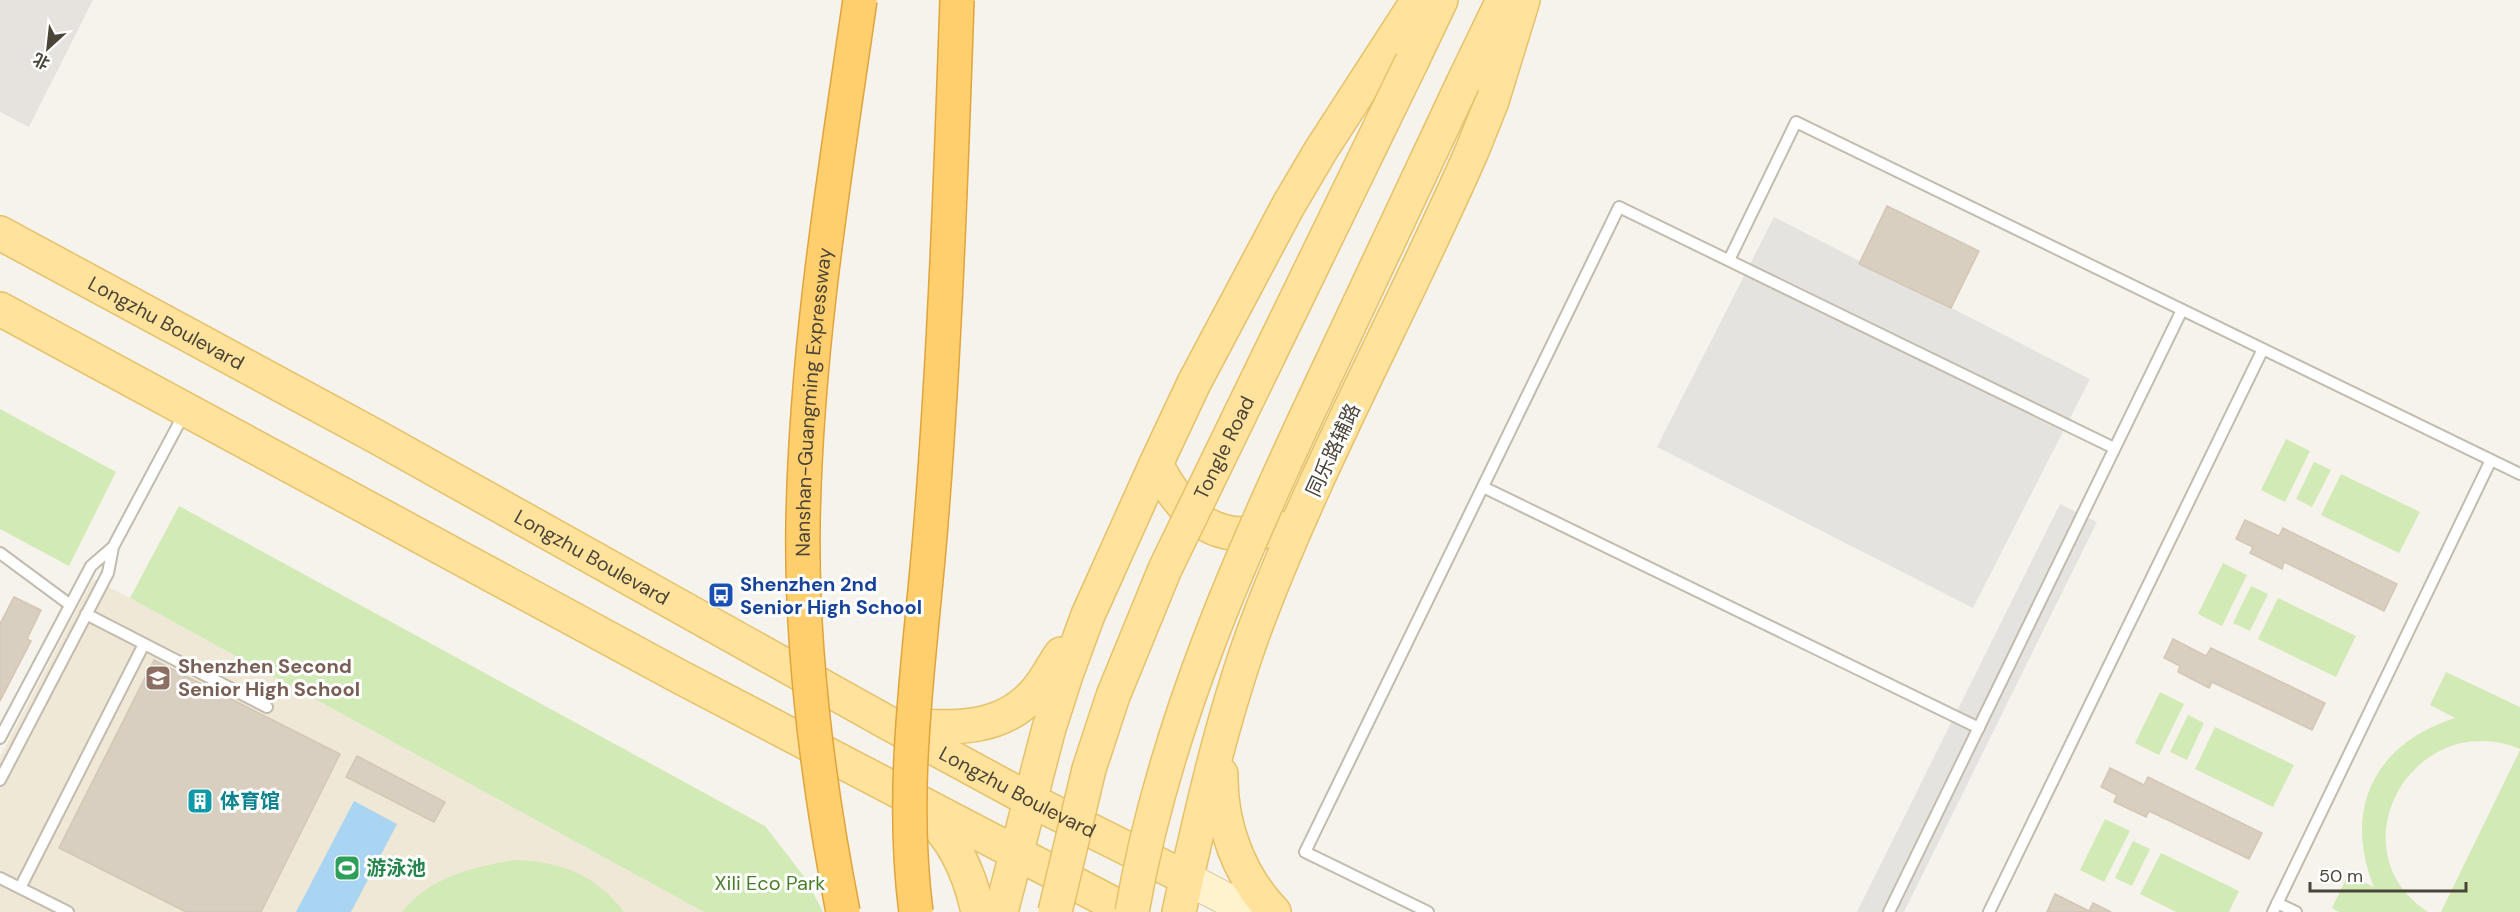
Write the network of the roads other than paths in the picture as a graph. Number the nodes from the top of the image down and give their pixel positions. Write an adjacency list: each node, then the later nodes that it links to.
1 (860, 0): 39 (highway, Nanshan-Guangming Expressway, bridge)
2 (957, 0): 40 (highway, bridge)
3 (1418, 0): 15 (main road)
4 (1441, 0): 43 (main road, Tongle Road, bridge)
5 (1503, 0): 44 (main road, bridge)
6 (1523, 0): 18 (main road, 同乐路辅路)
7 (0, 234): 27 (main road, Longzhu Boulevard)
8 (1729, 260): 10 (lane); 13 (lane); 17 (lane)
9 (0, 309): 12 (main road)
10 (2182, 310): 11 (lane); 13 (lane)
11 (2264, 349): 14 (lane); 50 (lane)
12 (186, 409): 19 (lane); 30 (main road)
13 (2115, 448): 28 (lane)
14 (2491, 460): 16 (lane); 37 (lane)
15 (1156, 465): 18 (main road); 23 (main road)
16 (2520, 474)
17 (1483, 487): 28 (lane); 48 (lane)
18 (1300, 520): 25 (main road, 同乐路辅路)
19 (113, 547): 21 (lane); 22 (lane)
20 (0, 553): 21 (lane)
21 (69, 604): 29 (lane)
22 (86, 614): 24 (lane); 31 (lane)
23 (1088, 615): 27 (main road); 32 (main road)
24 (144, 644): 26 (lane); 36 (lane)
25 (1230, 700): 35 (main road, 同乐路辅路); 47 (main road)
26 (267, 707)
27 (890, 724): 32 (main road, Longzhu Boulevard)
28 (1978, 728): 49 (lane)
29 (0, 738)
30 (871, 776): 33 (main road); 41 (main road)
31 (0, 780)
32 (1032, 801): 33 (main road); 35 (main road, Longzhu Boulevard)
33 (1016, 854): 42 (main road); 44 (main road)
34 (0, 878): 36 (lane)
35 (1186, 878): 45 (main road, 同乐路辅路); 46 (main road)
36 (20, 888): 38 (lane)
37 (2275, 907): 51 (lane)
38 (68, 912)
39 (843, 912)
40 (916, 912)
41 (978, 912)
42 (1001, 912)
43 (1055, 912)
44 (1130, 912)
45 (1179, 912)
46 (1251, 912)
47 (1274, 912)
48 (1428, 912)
49 (1889, 912)
50 (1989, 912)
51 (2296, 912)

